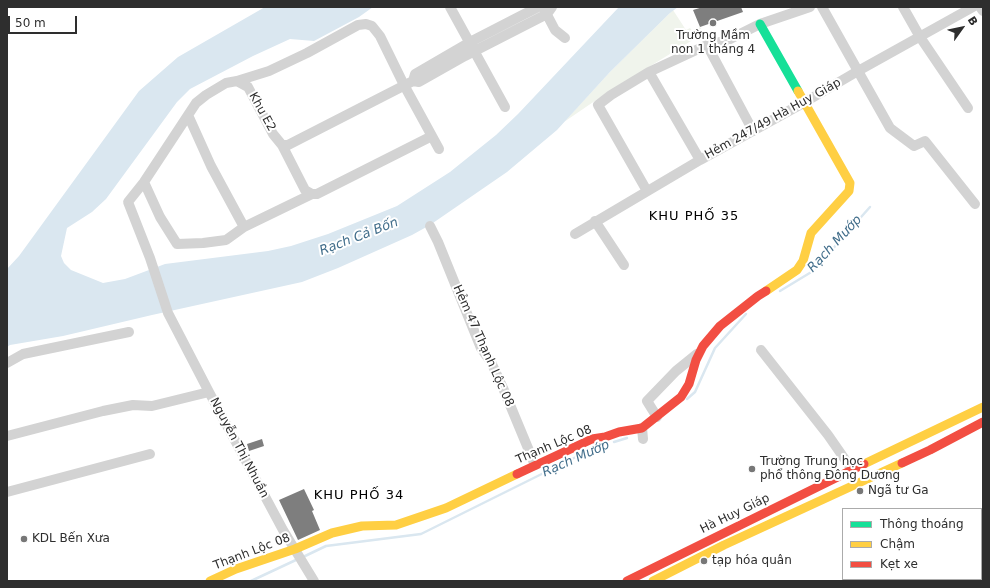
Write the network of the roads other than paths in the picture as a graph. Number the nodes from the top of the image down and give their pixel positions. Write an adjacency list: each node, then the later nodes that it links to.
1 (450, 7): 14 (street)
2 (538, 7): 14 (street)
3 (810, 7): 10 (street)
4 (822, 7): 15 (street)
5 (903, 7): 11 (street)
6 (973, 7): 11 (street, Hẻm 247/49 Hà Huy Giáp)
7 (980, 7): 9 (street)
8 (547, 9): 12 (street); 14 (street)
9 (983, 12)
10 (760, 24): 13 (street); 19 (street)
11 (920, 37): 15 (street, Hẻm 247/49 Hà Huy Giáp); 21 (street)
12 (565, 38)
13 (707, 45): 16 (street); 23 (street)
14 (472, 47): 18 (street, Khu E2); 20 (street)
15 (858, 71): 19 (street, Hẻm 247/49 Hà Huy Giáp); 31 (street)
16 (648, 72): 27 (street); 29 (street)
17 (237, 81): 18 (street); 22 (street); 25 (street, Khu E2)
18 (404, 85): 24 (street); 25 (street, Khu E2)
19 (805, 102): 23 (street, Hẻm 247/49 Hà Huy Giáp); 39 (street, Thạnh Lộc 08)
20 (504, 107)
21 (968, 108)
22 (188, 115): 28 (street); 34 (street)
23 (753, 131): 27 (street, Hẻm 247/49 Hà Huy Giáp)
24 (430, 137): 26 (street); 30 (street)
25 (282, 145): 30 (street)
26 (439, 150)
27 (700, 160): 29 (street, Hẻm 247/49 Hà Huy Giáp)
28 (144, 182): 34 (street); 41 (street, Nguyễn Thị Nhuần)
29 (647, 191): 32 (street, Hẻm 247/49 Hà Huy Giáp)
30 (312, 194): 34 (street)
31 (975, 204)
32 (595, 221): 35 (street, Hẻm 247/49 Hà Huy Giáp); 36 (street)
33 (430, 226): 47 (street, Hẻm 47 Thạnh Lộc 08)
34 (244, 228)
35 (575, 234)
36 (624, 265)
37 (129, 332): 40 (street)
38 (761, 350): 48 (street)
39 (700, 351): 43 (street, Thạnh Lộc 08); 43 (street)
40 (7, 362)
41 (209, 392): 45 (street); 50 (street, Nguyễn Thị Nhuần)
42 (983, 407): 48 (street, Hà Huy Giáp)
43 (657, 417): 47 (street, Thạnh Lộc 08)
44 (983, 422): 54 (street, Hà Huy Giáp)
45 (7, 436)
46 (150, 454): 49 (street)
47 (535, 465): 50 (street, Thạnh Lộc 08)
48 (853, 470): 53 (street, Hà Huy Giáp)
49 (7, 492)
50 (295, 550): 51 (street, Thạnh Lộc 08); 52 (street, Nguyễn Thị Nhuần)
51 (210, 581)
52 (314, 581)
53 (627, 581)
54 (654, 581)

